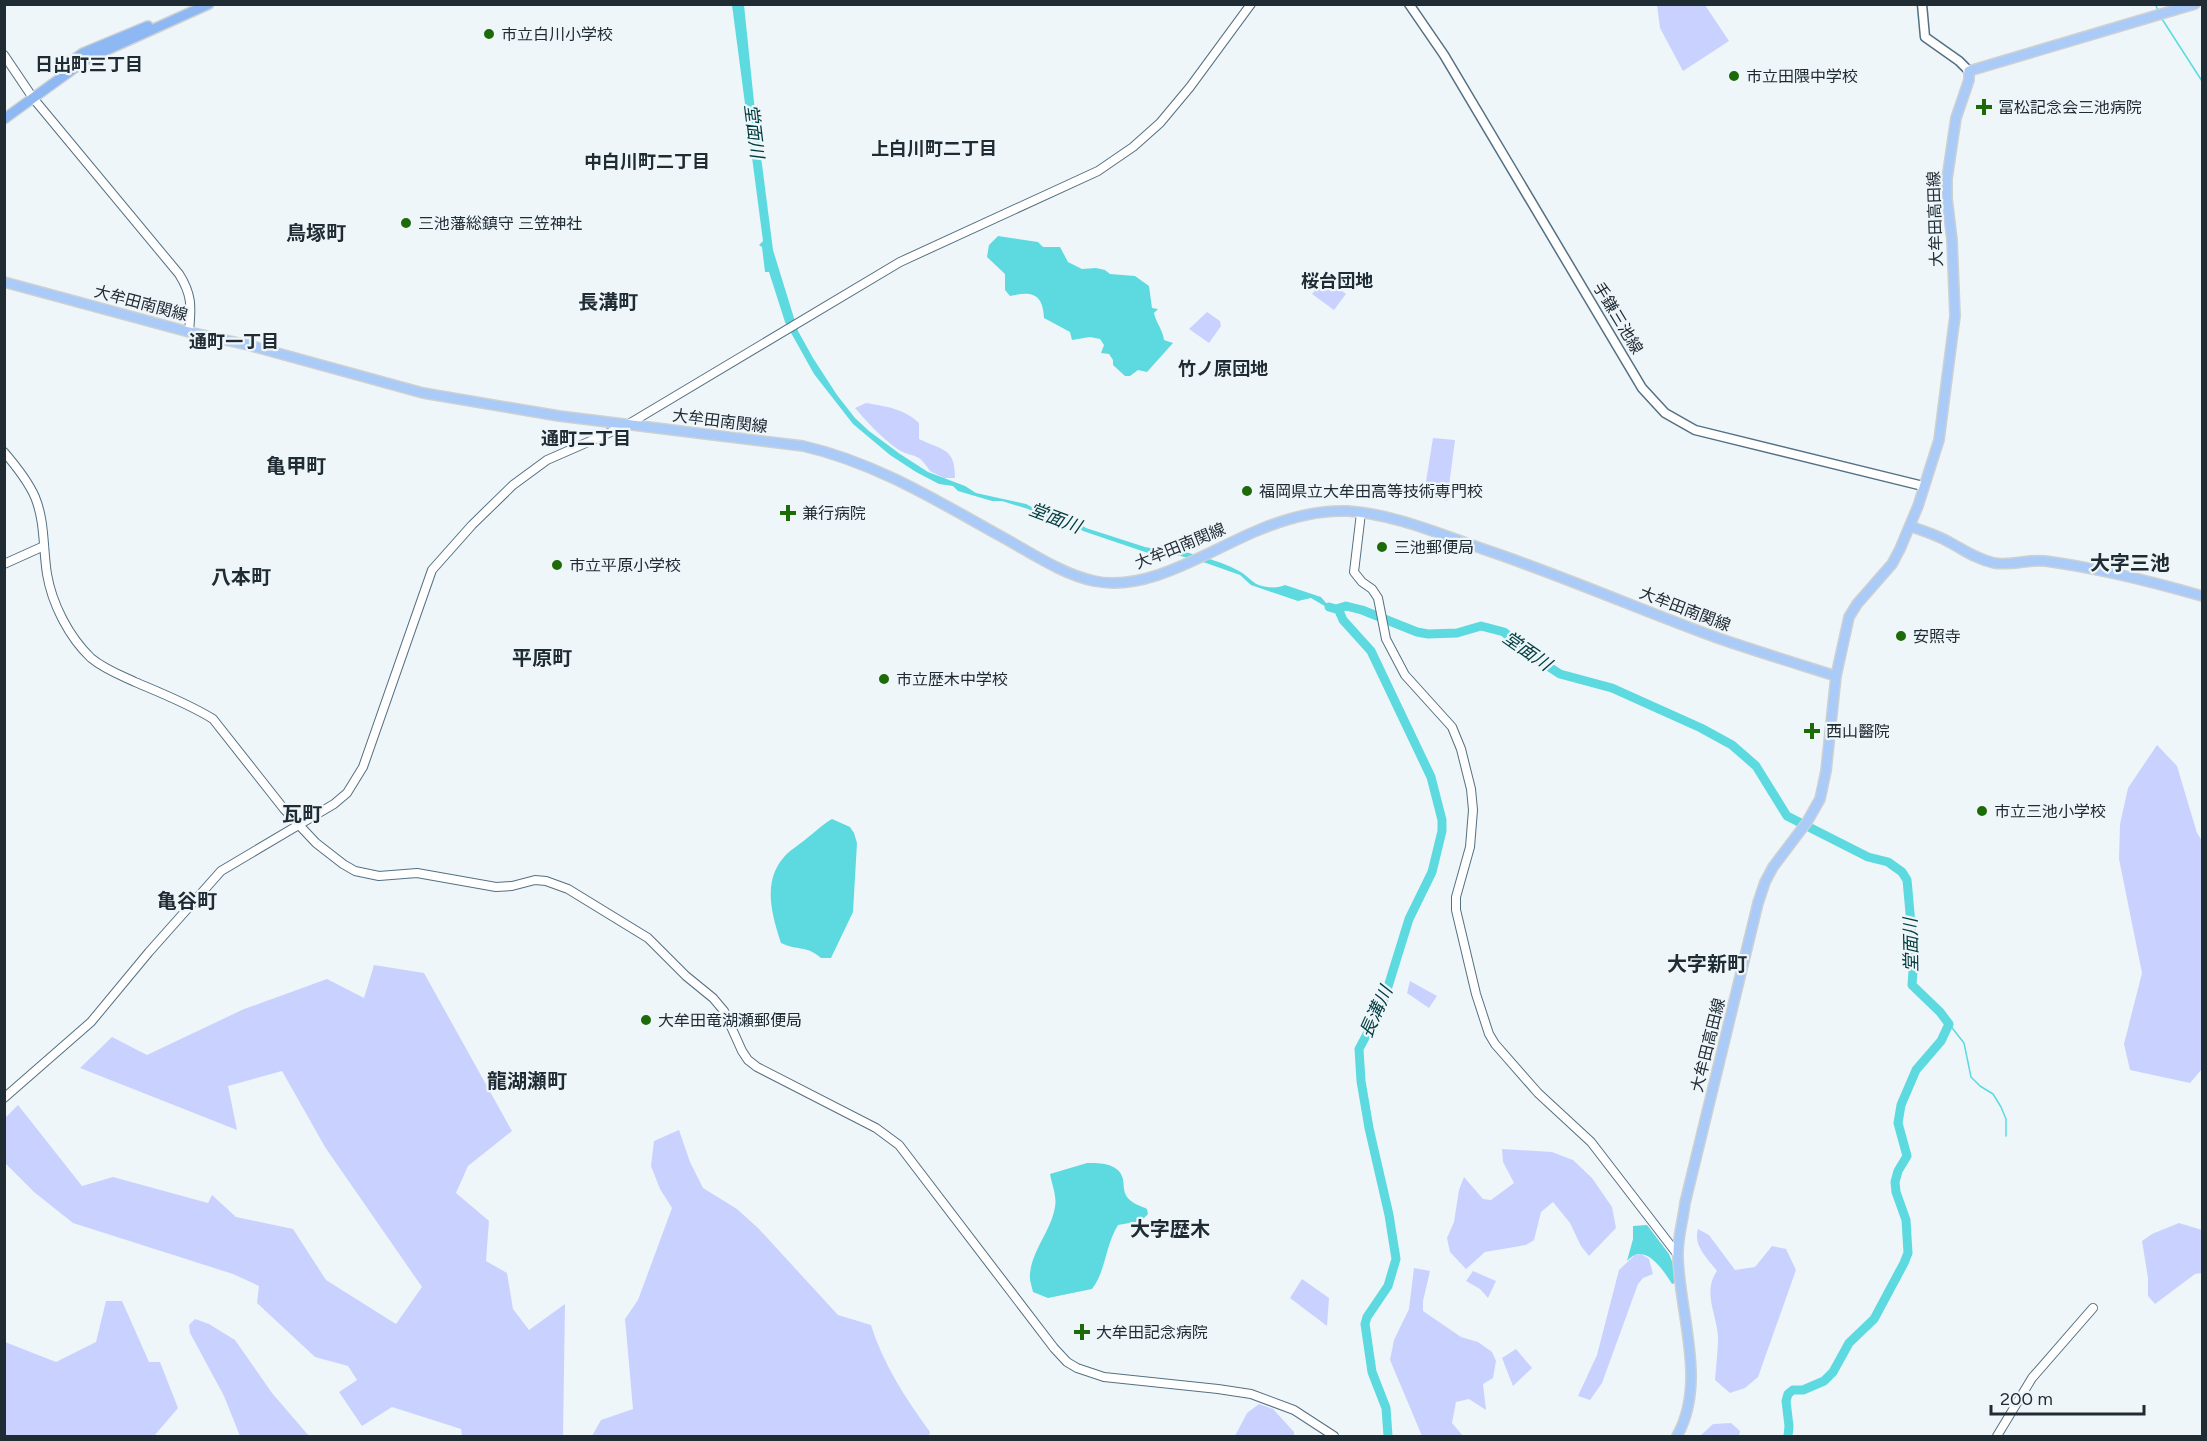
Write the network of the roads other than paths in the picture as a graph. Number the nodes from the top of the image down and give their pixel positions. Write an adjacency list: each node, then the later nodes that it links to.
1 (209, 4): 8 (highway)
2 (1251, 4): 13 (street)
3 (1410, 4): 15 (main road, 手鎌三池線)
4 (1922, 4): 7 (main road)
5 (2195, 4): 7 (main road)
6 (4, 55): 8 (street)
7 (1969, 71): 15 (main road, 大牟田高田線)
8 (31, 96): 9 (highway); 10 (highway); 12 (street)
9 (4, 111)
10 (4, 119)
11 (4, 282): 12 (main road, 大牟田南関線)
12 (189, 332): 13 (main road, 大牟田南関線)
13 (627, 425): 16 (main road, 大牟田南関線); 22 (street)
14 (4, 452): 18 (street)
15 (1923, 486): 17 (main road, 大牟田高田線)
16 (1361, 513): 21 (main road, 大牟田南関線); 24 (street)
17 (1910, 526): 20 (main road); 21 (main road)
18 (44, 546): 19 (street); 22 (street)
19 (4, 564)
20 (2202, 596)
21 (1836, 676): 24 (main road, 大牟田高田線)
22 (299, 825): 23 (street); 26 (street)
23 (4, 1098)
24 (1678, 1255): 27 (main road, 大牟田高田線)
25 (2093, 1308): 28 (street)
26 (1334, 1437)
27 (1677, 1437)
28 (1997, 1437)

